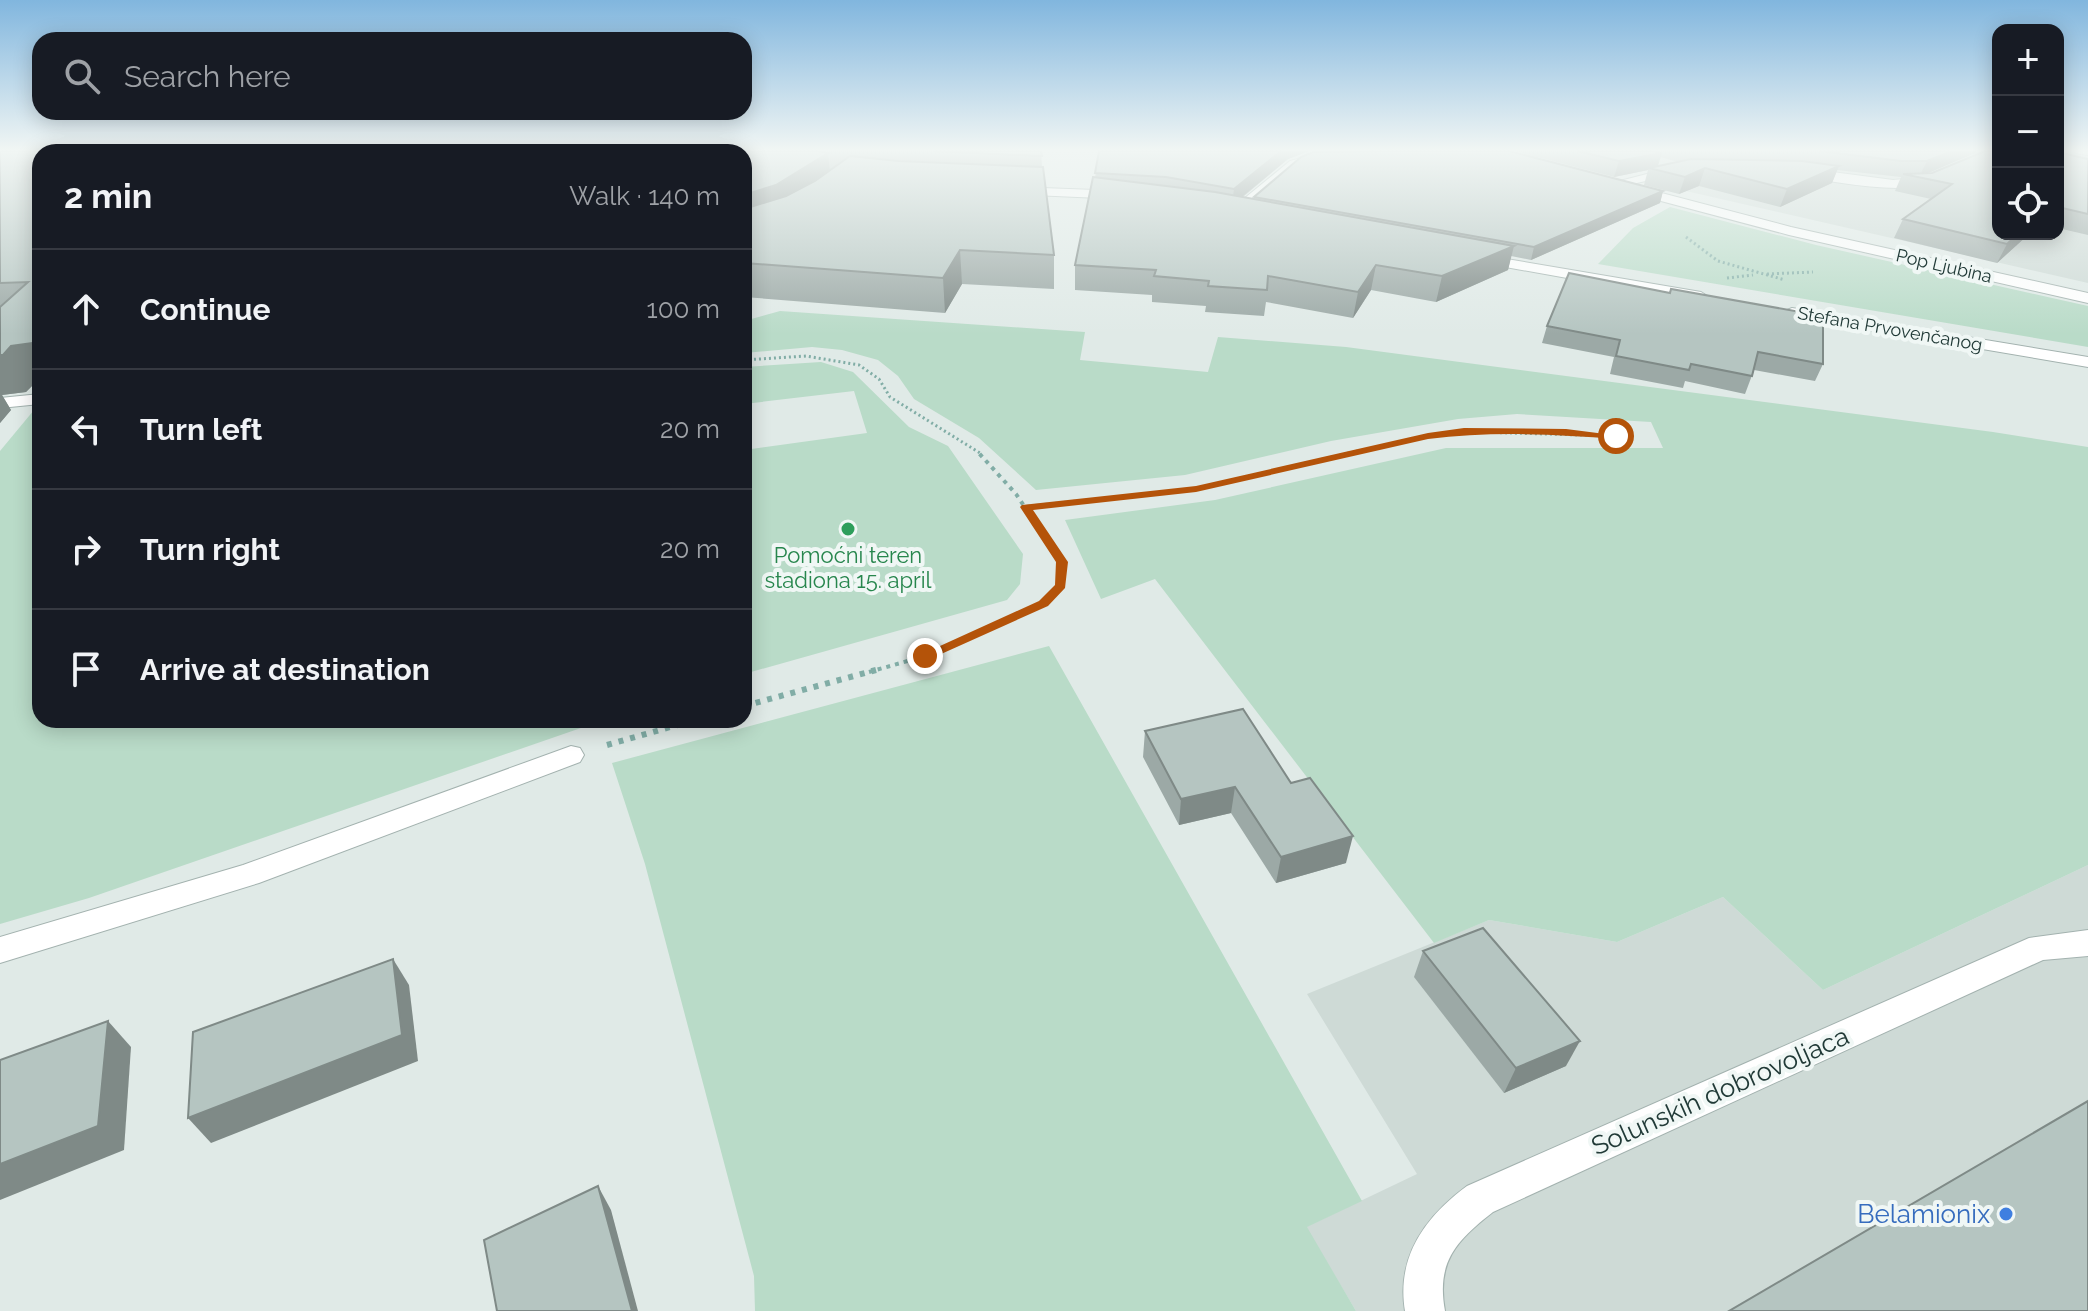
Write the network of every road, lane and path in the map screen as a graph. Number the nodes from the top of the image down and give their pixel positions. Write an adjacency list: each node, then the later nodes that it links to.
1 (1719, 212): 7 (street, Pop Ljubina)
2 (1684, 226): 5 (path)
3 (1456, 255): 8 (street)
4 (1816, 271): 5 (path)
5 (1758, 275): 6 (path)
6 (1727, 278)
7 (2088, 298)
8 (1711, 299)
9 (1774, 310): 11 (street, Stefana Prvovenčanog)
10 (752, 359): 15 (path)
11 (2088, 362)
12 (32, 400): 13 (street)
13 (0, 403)
14 (1616, 436): 15 (path)
15 (1026, 507): 16 (path)
16 (752, 704)
17 (667, 728): 18 (path)
18 (571, 755): 20 (street)
19 (2088, 943): 21 (street, Solunskih dobrovoljaca)
20 (0, 950)
21 (1425, 1311)

